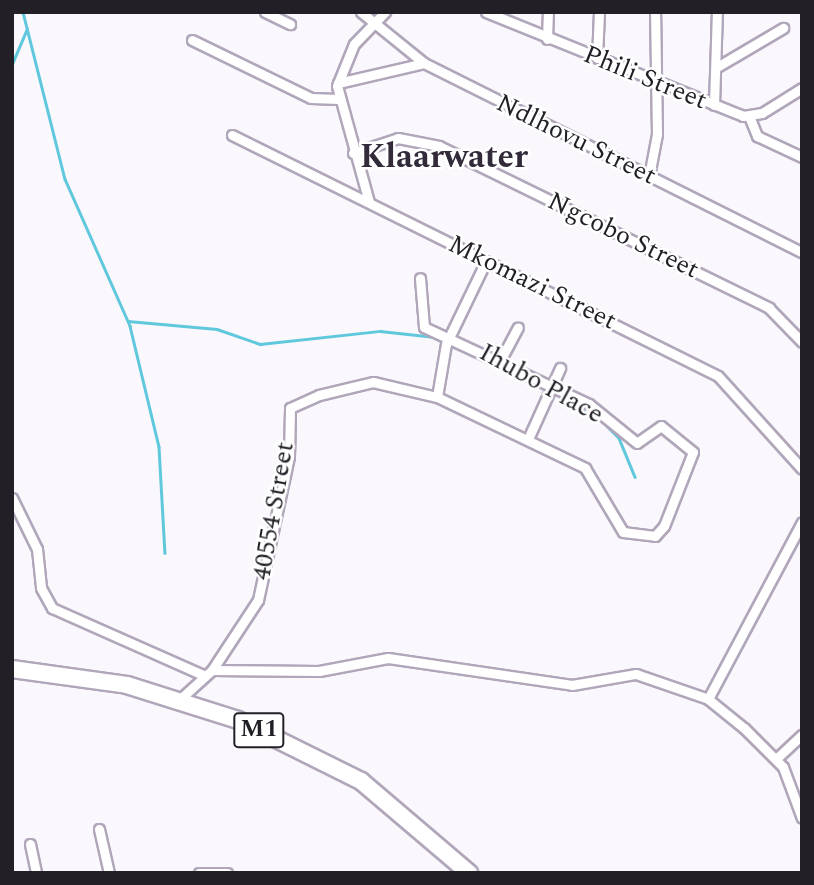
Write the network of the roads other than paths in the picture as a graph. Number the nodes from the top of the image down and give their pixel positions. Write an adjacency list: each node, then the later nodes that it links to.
1 (265, 12): 9 (street)
2 (361, 12): 10 (street, Ndlhovu Street)
3 (385, 12): 10 (street)
4 (548, 12): 12 (street)
5 (600, 12): 14 (street)
6 (654, 12): 18 (street)
7 (717, 12): 16 (street)
8 (493, 14): 12 (street, Phili Street)
9 (290, 24)
10 (371, 24): 15 (street, Ndlhovu Street); 17 (street)
11 (783, 28): 16 (street)
12 (547, 39): 14 (street, Phili Street)
13 (192, 40): 20 (street)
14 (597, 58): 18 (street, Phili Street)
15 (424, 63): 17 (street); 26 (street, Ndlhovu Street)
16 (717, 67): 21 (street)
17 (338, 83): 20 (street)
18 (656, 83): 21 (street, Phili Street); 26 (street)
19 (802, 88): 22 (street)
20 (339, 99): 24 (street)
21 (714, 106): 22 (street, Phili Street)
22 (749, 117): 25 (street)
23 (232, 135): 27 (street, Mkomazi Street)
24 (353, 152): 27 (street); 33 (street, Ngcobo Street)
25 (802, 157)
26 (649, 176): 28 (street, Ndlhovu Street)
27 (369, 202): 29 (street, Mkomazi Street)
28 (802, 252)
29 (486, 261): 32 (street); 39 (street, Mkomazi Street)
30 (420, 278): 32 (street, Ihubo Place)
31 (518, 327): 34 (street)
32 (450, 335): 34 (street, Ihubo Place); 37 (street)
33 (802, 342)
34 (500, 361): 36 (street, Ihubo Place)
35 (561, 368): 36 (street)
36 (552, 387): 38 (street); 38 (street, Ihubo Place)
37 (437, 397): 38 (street); 43 (street, 40554 Street)
38 (528, 439)
39 (802, 469)
40 (12, 498): 44 (street)
41 (802, 522): 45 (street)
42 (12, 669): 46 (highway, M1)
43 (212, 670): 44 (street); 45 (street)
44 (203, 675): 46 (street)
45 (708, 699): 48 (street)
46 (179, 700): 56 (highway, M1)
47 (802, 735): 48 (street)
48 (777, 758): 49 (street)
49 (802, 818)
50 (99, 830): 53 (street)
51 (30, 844): 52 (street)
52 (36, 873)
53 (109, 873)
54 (199, 873): 55 (street)
55 (227, 873)
56 (469, 873)

